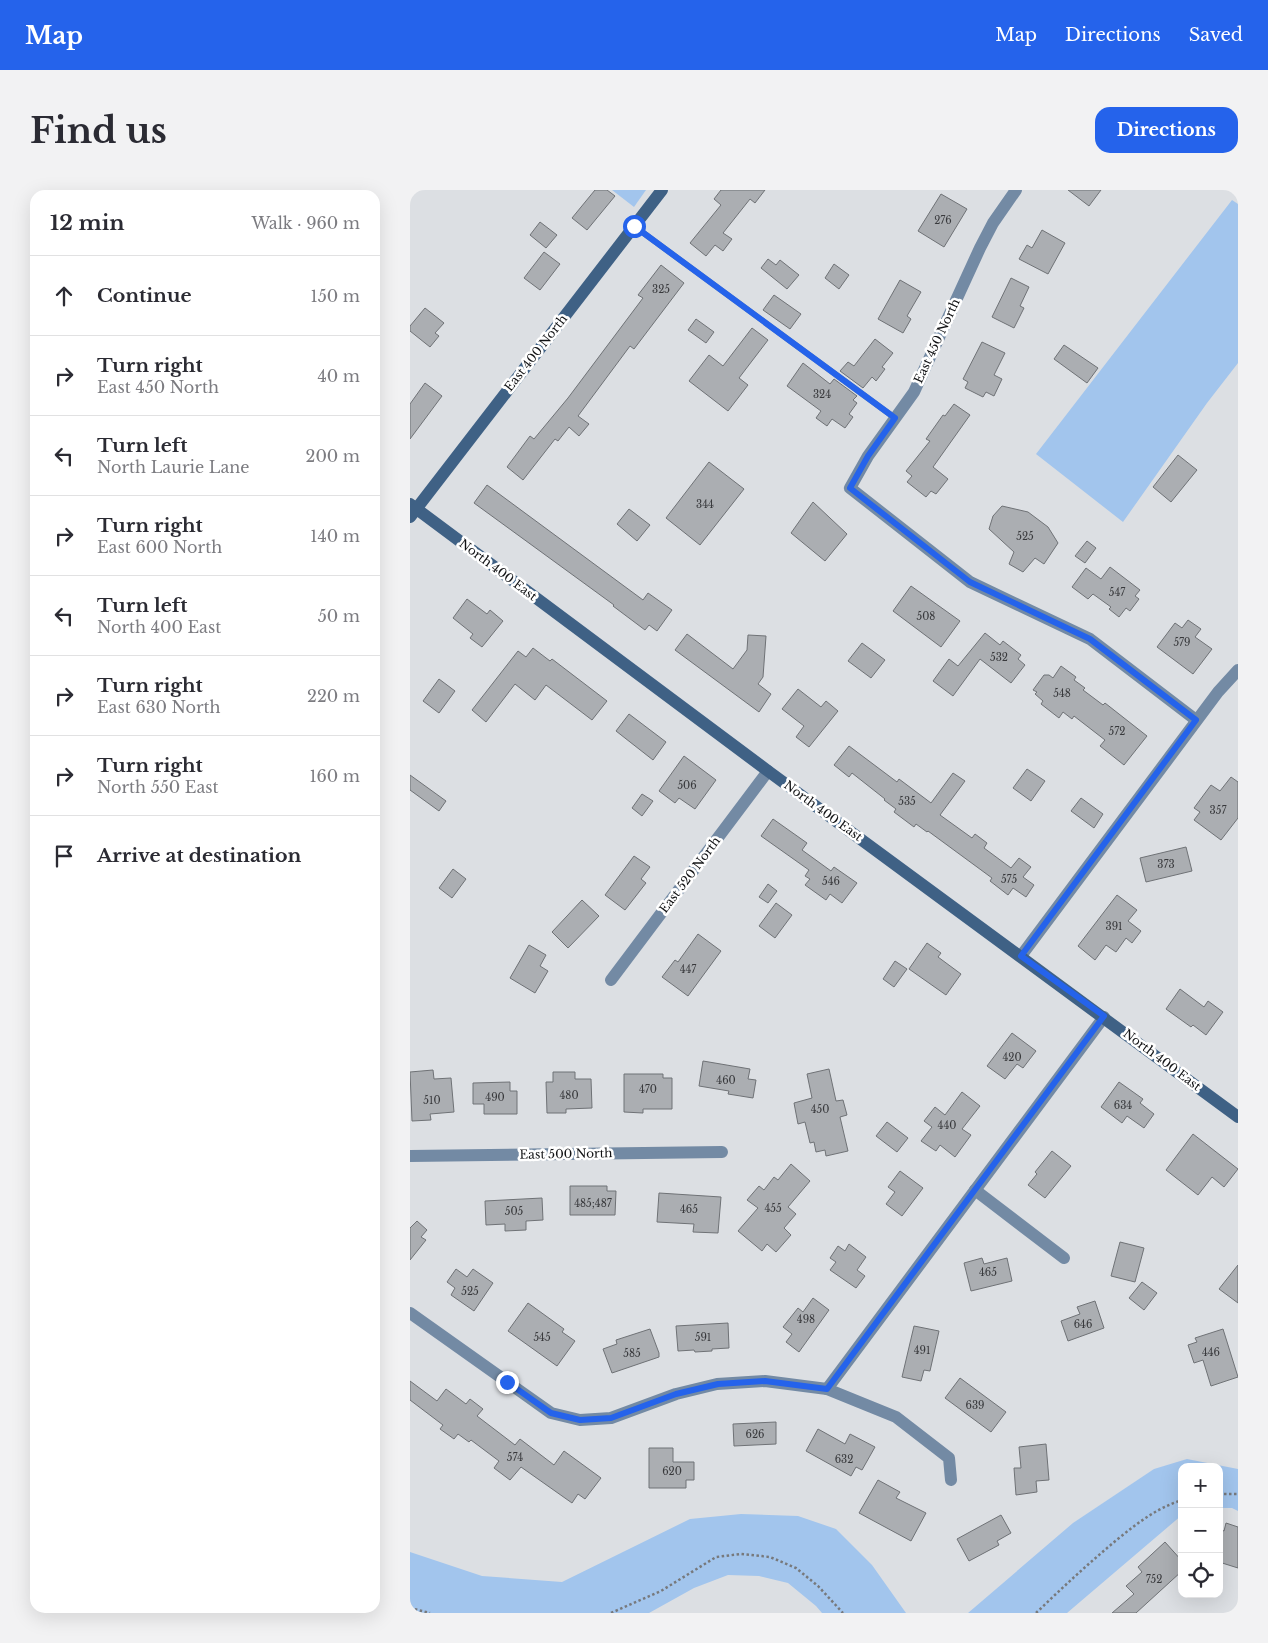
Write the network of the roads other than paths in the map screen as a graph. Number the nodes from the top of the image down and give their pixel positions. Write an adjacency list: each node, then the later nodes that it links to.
1 (1016, 190): 4 (street, East 450 North)
2 (658, 193): 3 (street, East 400 North)
3 (634, 226): 4 (lane); 5 (street, East 400 North)
4 (895, 418): 7 (street, East 450 North)
5 (412, 510): 8 (street, North 400 East)
6 (1238, 670): 7 (street)
7 (1196, 720): 9 (street)
8 (768, 770): 9 (street, North 400 East); 10 (street, East 520 North)
9 (1021, 956): 11 (street, North 400 East)
10 (611, 980)
11 (1104, 1016): 12 (street, North 400 East); 15 (street)
12 (1238, 1117)
13 (722, 1152): 14 (street, East 500 North)
14 (410, 1156)
15 (975, 1190): 16 (street); 18 (street)
16 (1064, 1258)
17 (410, 1313): 18 (street)
18 (827, 1389): 19 (street)
19 (951, 1480)

